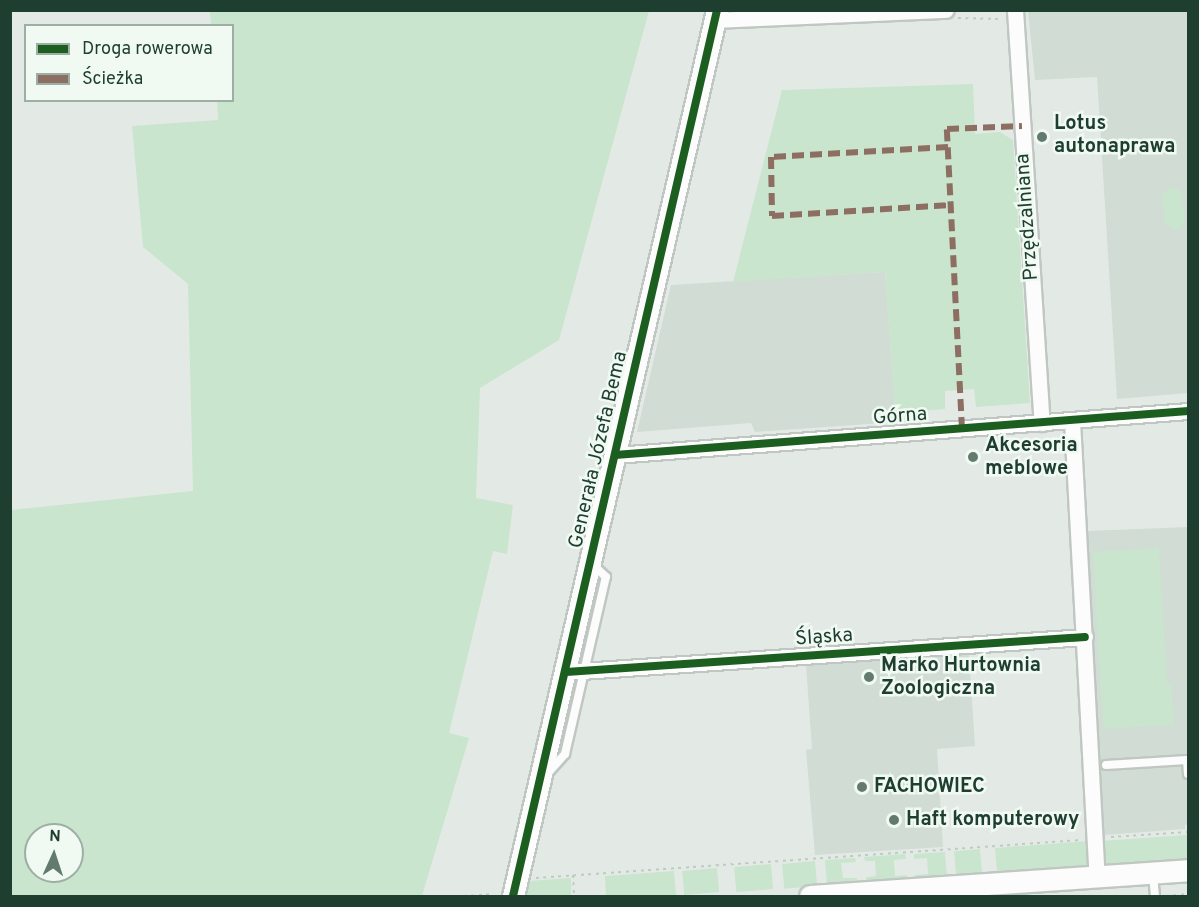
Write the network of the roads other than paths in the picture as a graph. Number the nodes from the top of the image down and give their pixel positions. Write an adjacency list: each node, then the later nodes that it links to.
1 (1015, 10): 6 (street, Przędzalniana)
2 (716, 15): 3 (street); 7 (street, Generała Józefa Bema)
3 (947, 15)
4 (1188, 411): 5 (street, Górna)
5 (1072, 421): 6 (street, Górna); 8 (street)
6 (1042, 423): 7 (street, Górna)
7 (615, 455): 9 (street, Generała Józefa Bema)
8 (1085, 637): 9 (street, Śląska); 14 (street)
9 (575, 672): 17 (street, Generała Józefa Bema)
10 (1106, 765): 11 (lane)
11 (1188, 774)
12 (1188, 870): 13 (street)
13 (1153, 873): 14 (street); 16 (lane)
14 (1097, 877): 15 (street)
15 (820, 896)
16 (1155, 896)
17 (513, 897)

